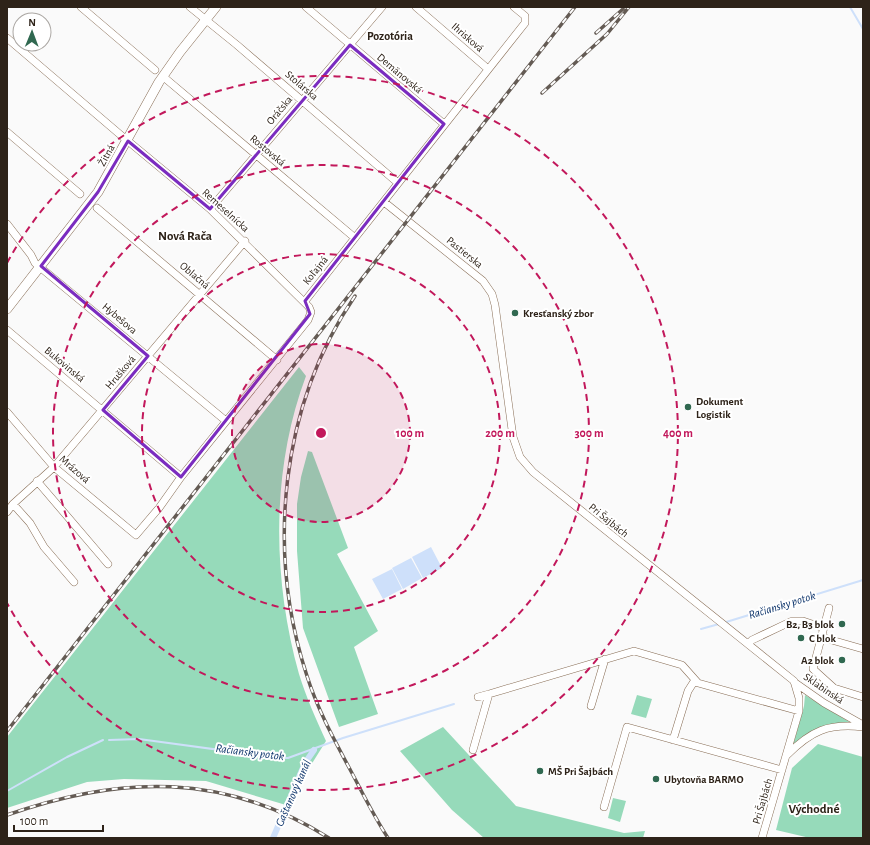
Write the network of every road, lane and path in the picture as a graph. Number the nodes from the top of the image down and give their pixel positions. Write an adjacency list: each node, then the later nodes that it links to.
1 (81, 7): 13 (street)
2 (190, 7): 9 (street, Stolárska)
3 (208, 7): 9 (main road, Žitná)
4 (216, 7): 9 (main road, Žitná)
5 (306, 7): 11 (street, Demänovská)
6 (382, 7): 11 (street, Oráčska)
7 (416, 7): 12 (street, Ihrisková)
8 (514, 7): 12 (street, Koľajná)
9 (203, 17): 15 (street, Stolárska); 18 (main road, Žitná)
10 (7, 38): 18 (street, Remeselnícka)
11 (350, 44): 15 (street, Oráčska); 16 (street, Demänovská)
12 (488, 69): 16 (street, Koľajná)
13 (155, 70)
14 (166, 79): 19 (street, Rostovská)
15 (302, 99): 19 (street, Oráčska); 20 (street, Stolárska)
16 (444, 124): 20 (street, Koľajná)
17 (7, 132): 21 (street)
18 (125, 139): 24 (street, Remeselnícka); 28 (main road, Žitná)
19 (256, 154): 24 (street, Oráčska); 26 (street, Rostovská)
20 (398, 182): 22 (street, Koľajná)
21 (80, 194)
22 (384, 202): 26 (street, Koľajná); 30 (street, Pastierska)
23 (98, 208): 29 (street, Oblačná)
24 (210, 209): 27 (street, Remeselnícka)
25 (7, 224): 28 (street, Hybešova)
26 (355, 238): 32 (street, Koľajná)
27 (245, 241): 29 (street, Hrušková); 32 (street, Remeselnícka)
28 (38, 265): 31 (main road, Žitná); 33 (main road, Žitná); 35 (street, Hybešova)
29 (199, 293): 35 (street, Hrušková); 36 (street, Oblačná)
30 (492, 294): 51 (street, Pri Šajbách)
31 (7, 299)
32 (305, 301): 36 (street, Koľajná)
33 (7, 309)
34 (7, 330): 37 (street, Bukovinská)
35 (148, 356): 37 (street, Hrušková); 39 (street, Hybešova)
36 (277, 360): 39 (street, Koľajná)
37 (103, 410): 40 (street, Hrušková); 41 (street, Bukovinská)
38 (7, 412): 40 (street, Mrázová)
39 (226, 421): 41 (street, Koľajná)
40 (54, 467): 42 (street, Hrušková); 45 (street, Mrázová)
41 (182, 477): 45 (street, Koľajná)
42 (37, 481): 43 (street, Hrušková); 46 (street)
43 (13, 504): 44 (street, Hrušková); 47 (street)
44 (7, 512)
45 (136, 535)
46 (108, 564)
47 (74, 582)
48 (829, 608): 49 (street)
49 (824, 628): 50 (street); 51 (street)
50 (821, 637): 52 (street); 58 (street)
51 (748, 644): 55 (street, Pri Šajbách)
52 (863, 649)
53 (605, 659): 54 (street); 56 (street); 59 (street)
54 (695, 680): 60 (street); 62 (street)
55 (794, 681): 60 (street, Pri Šajbách); 61 (street, Sklabinská)
56 (489, 694): 57 (street); 63 (street)
57 (478, 697)
58 (863, 697)
59 (591, 706)
60 (798, 711): 64 (street, Pri Šajbách)
61 (863, 726): 64 (street)
62 (674, 740): 65 (street, Pri Šajbách); 66 (street, Pri Šajbách)
63 (473, 750)
64 (786, 756): 65 (street, Pri Šajbách)
65 (782, 770): 67 (street, Pri Šajbách)
66 (604, 807)
67 (762, 838)

